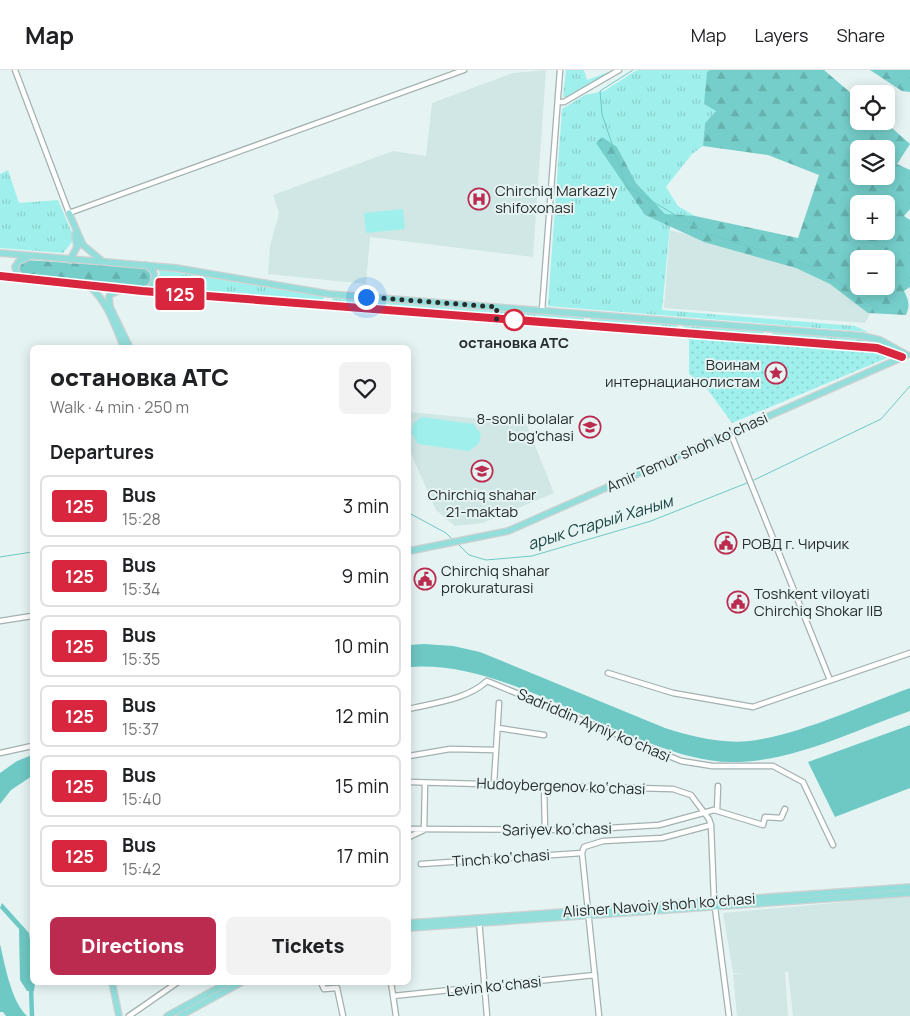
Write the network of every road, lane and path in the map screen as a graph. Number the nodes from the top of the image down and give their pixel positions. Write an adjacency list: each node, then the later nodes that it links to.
1 (15, 70): 6 (street)
2 (464, 70): 6 (street)
3 (560, 70): 5 (street)
4 (619, 70): 5 (street)
5 (558, 102): 20 (street)
6 (70, 213): 9 (main road); 10 (main road)
7 (0, 253): 8 (main road)
8 (32, 257): 9 (main road); 13 (main road)
9 (70, 260): 10 (main road)
10 (108, 262): 11 (main road)
11 (145, 264): 16 (main road); 17 (main road)
12 (0, 276): 13 (main road)
13 (30, 280): 14 (main road)
14 (88, 285): 15 (main road); 28 (main road)
15 (127, 290): 16 (main road); 29 (main road)
16 (142, 291): 18 (main road)
17 (329, 294): 18 (main road); 19 (main road)
18 (328, 304): 22 (main road)
19 (497, 307): 20 (main road); 22 (main road)
20 (542, 310): 21 (main road)
21 (587, 313): 23 (main road); 24 (main road)
22 (496, 319): 24 (main road)
23 (681, 321): 25 (main road); 26 (main road)
24 (587, 326): 26 (main road)
25 (768, 328): 27 (main road); 30 (main road)
26 (680, 332): 27 (main road)
27 (767, 339): 30 (main road)
28 (123, 345)
29 (129, 345)
30 (906, 355): 31 (main road, Amir Temur shoh ko‘chasi)
31 (731, 434): 32 (main road, Amir Temur shoh ko‘chasi); 37 (street)
32 (411, 551)
33 (30, 616): 34 (street)
34 (0, 621)
35 (910, 653): 37 (street)
36 (608, 673): 37 (street)
37 (830, 680)
38 (499, 703): 40 (street)
39 (411, 709): 59 (street, Sadriddin Ayniy ko‘chasi)
40 (498, 728): 41 (street); 43 (street)
41 (544, 735)
42 (30, 746): 44 (street)
43 (496, 750): 45 (street); 48 (street)
44 (0, 753)
45 (411, 756)
46 (411, 782): 47 (street, Hudoybergenov ko‘chasi)
47 (425, 782): 48 (street, Hudoybergenov ko‘chasi); 56 (street)
48 (494, 784): 49 (street, Hudoybergenov ko‘chasi)
49 (544, 785): 53 (street, Hudoybergenov ko‘chasi); 57 (street)
50 (718, 786): 52 (street)
51 (785, 809): 52 (street, Sariyev ko‘chasi)
52 (717, 811): 53 (street, Sariyev ko‘chasi)
53 (703, 812): 54 (street); 57 (street, Sariyev ko‘chasi)
54 (711, 825): 60 (street, Tinch ko‘chasi); 64 (street)
55 (411, 829): 56 (street, Sariyev ko‘chasi)
56 (424, 830): 57 (street, Sariyev ko‘chasi); 58 (street)
57 (545, 830)
58 (411, 836)
59 (833, 845)
60 (582, 853): 61 (street, Tinch ko‘chasi); 65 (street)
61 (421, 864)
62 (910, 887): 64 (main road, Alisher Navoiy shoh koʻchasi)
63 (910, 893): 64 (main road, Alisher Navoiy shoh koʻchasi)
64 (714, 903): 65 (main road, Alisher Navoiy shoh koʻchasi); 86 (street)
65 (588, 913): 66 (main road, Alisher Navoiy shoh koʻchasi); 69 (street)
66 (479, 920): 67 (main road, Alisher Navoiy shoh koʻchasi); 68 (main road, Alisher Navoiy shoh koʻchasi); 76 (street)
67 (411, 923)
68 (411, 928)
69 (595, 975): 76 (street, Levin ko‘chasi); 85 (street)
70 (113, 985): 78 (main road)
71 (174, 985): 79 (street)
72 (224, 985): 80 (main road)
73 (237, 985): 81 (main road)
74 (322, 985): 82 (street)
75 (392, 985): 77 (street)
76 (484, 988): 77 (street, Levin ko‘chasi); 84 (street)
77 (394, 996): 83 (street)
78 (119, 1016)
79 (129, 1016)
80 (167, 1016)
81 (180, 1016)
82 (343, 1016)
83 (396, 1016)
84 (487, 1016)
85 (599, 1016)
86 (729, 1016)

